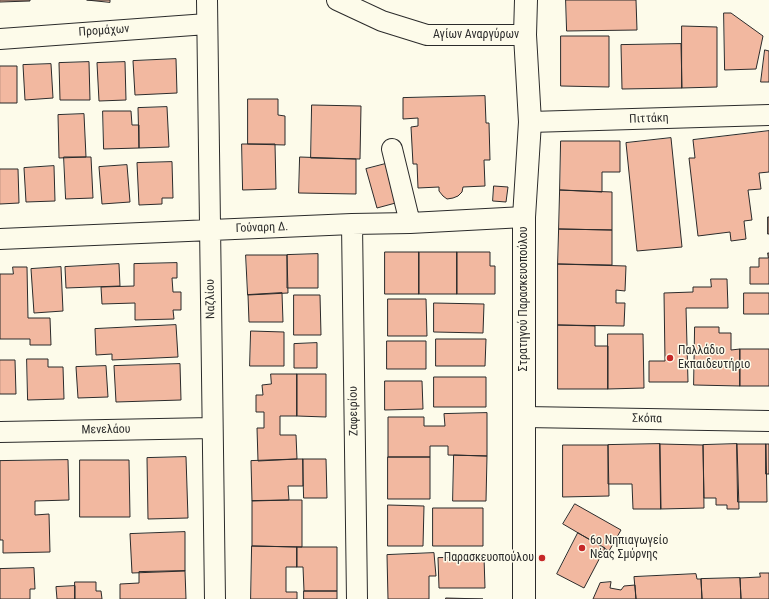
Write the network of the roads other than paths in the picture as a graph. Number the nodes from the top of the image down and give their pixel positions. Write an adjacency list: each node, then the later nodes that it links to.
1 (207, 0): 4 (street, Ναζλίου)
2 (337, 0): 5 (street, Αγίων Αναργύρων)
3 (526, 0): 5 (street, Στρατηγού Παρασκευοπούλου)
4 (207, 24): 6 (street, Προμάχων); 13 (street, Ναζλίου)
5 (525, 36): 8 (street, Στρατηγού Παρασκευοπούλου)
6 (0, 39)
7 (769, 115): 8 (street, Πιττάκη)
8 (530, 122): 10 (street, Στρατηγού Παρασκευοπούλου)
9 (392, 149): 11 (street)
10 (524, 217): 11 (street, Γούναρη Δ.); 15 (street, Στρατηγού Παρασκευοπούλου)
11 (410, 223): 12 (street, Γούναρη Δ.)
12 (352, 224): 13 (street, Γούναρη Δ.); 20 (street, Ζαφειρίου)
13 (210, 230): 14 (street, Γούναρη Δ.); 17 (street, Ναζλίου)
14 (0, 239)
15 (525, 417): 16 (street, Σκόπα); 21 (street, Στρατηγού Παρασκευοπούλου)
16 (769, 421)
17 (212, 428): 18 (street, Μενελάου); 19 (street, Ναζλίου)
18 (0, 432)
19 (215, 599)
20 (357, 599)
21 (524, 599)

